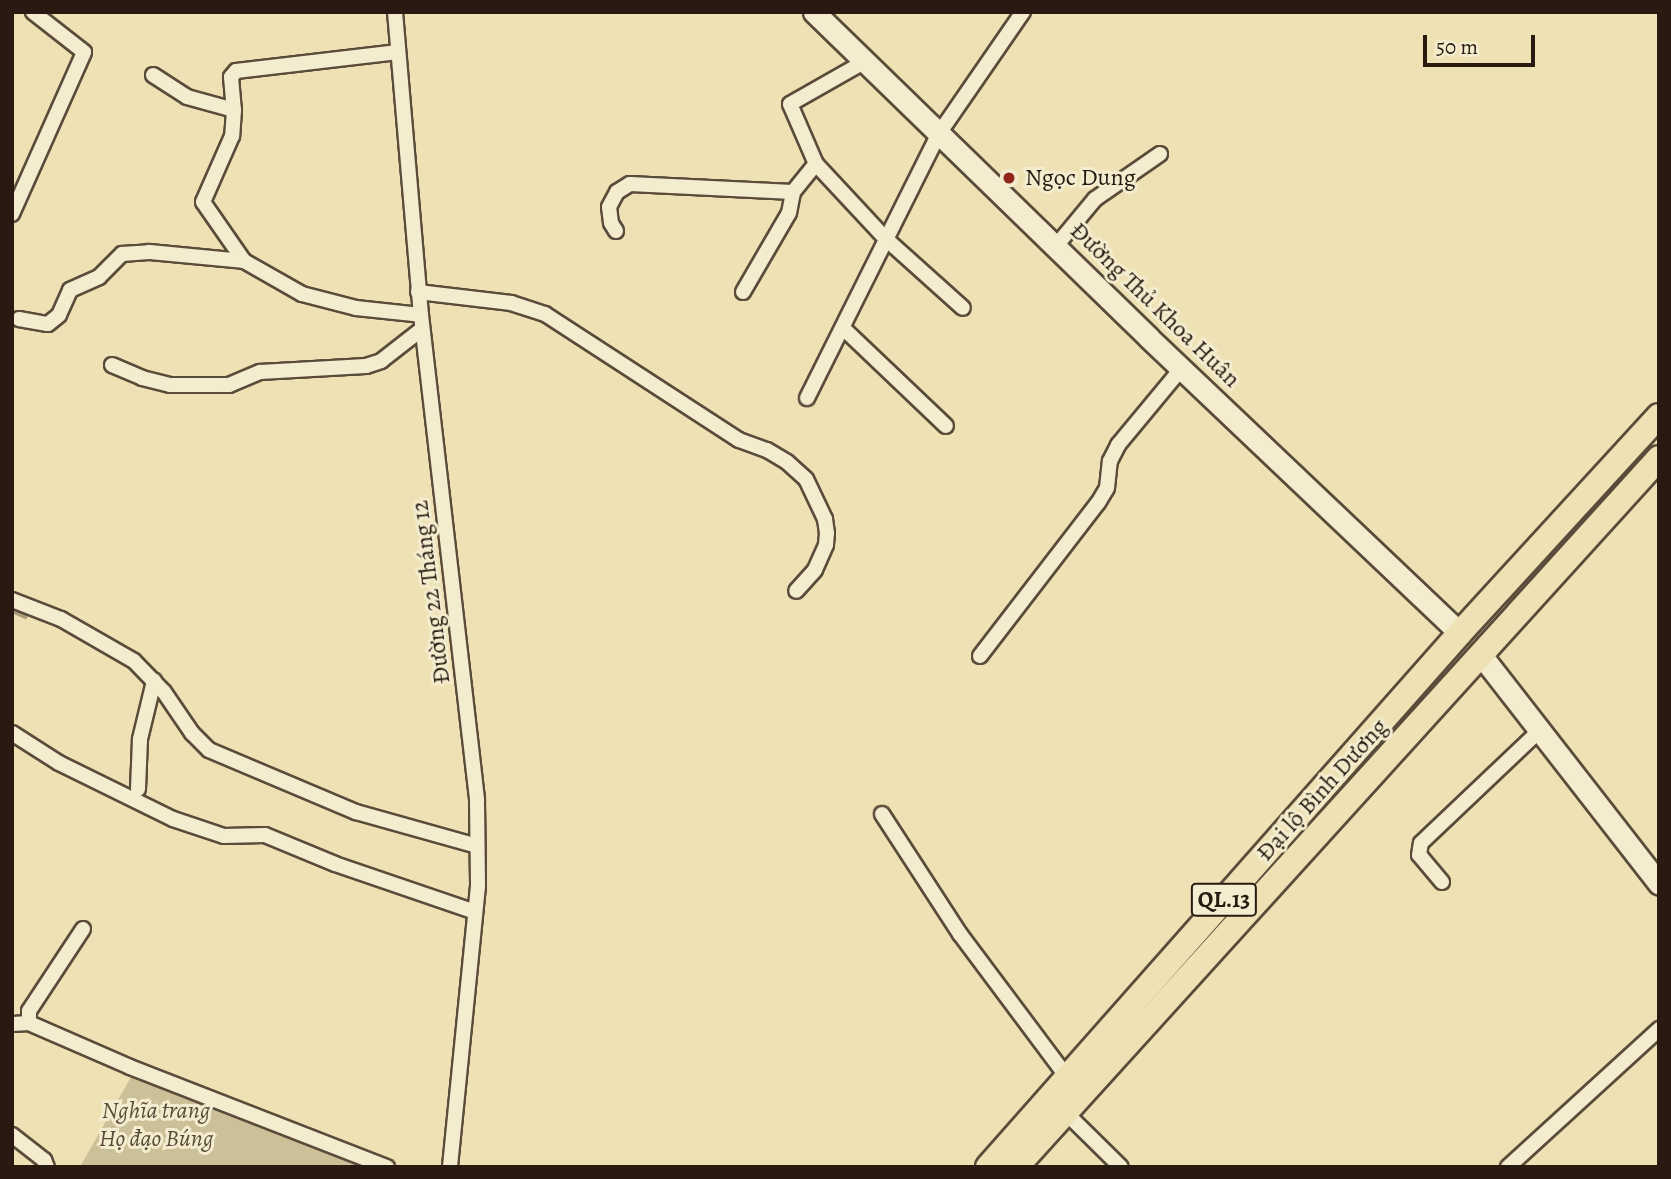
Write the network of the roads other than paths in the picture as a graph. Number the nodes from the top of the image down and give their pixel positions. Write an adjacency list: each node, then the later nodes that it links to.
1 (33, 12): 13 (street)
2 (395, 12): 5 (street, Đường 22 Tháng 12)
3 (814, 12): 6 (main road, Đường Thủ Khoa Huân)
4 (1023, 12): 9 (street)
5 (398, 52): 8 (street); 18 (street, Đường 22 Tháng 12)
6 (864, 62): 9 (main road, Đường Thủ Khoa Huân); 11 (street)
7 (153, 75): 8 (street)
8 (234, 110): 17 (street)
9 (939, 135): 15 (street); 16 (main road, Đường Thủ Khoa Huân)
10 (1160, 154): 16 (street)
11 (816, 163): 12 (street); 15 (street)
12 (793, 192): 14 (street); 19 (street)
13 (12, 214)
14 (616, 230)
15 (886, 239): 20 (street); 23 (street)
16 (1056, 246): 25 (main road, Đường Thủ Khoa Huân)
17 (244, 261): 21 (street); 22 (street)
18 (418, 292): 22 (street, Đường 22 Tháng 12); 30 (street)
19 (743, 292)
20 (963, 308)
21 (19, 319)
22 (421, 322): 24 (street); 40 (street, Đường 22 Tháng 12)
23 (842, 328): 26 (street); 28 (street)
24 (112, 365)
25 (1182, 368): 32 (main road, Đường Thủ Khoa Huân); 34 (street)
26 (807, 398)
27 (1659, 416): 32 (highway, Đại lộ Bình Dương / QL.13)
28 (946, 426)
29 (1659, 458): 33 (highway, Đại lộ Bình Dương / QL.13)
30 (796, 591)
31 (12, 600): 35 (street)
32 (1460, 633): 33 (highway); 48 (highway, Đại lộ Bình Dương / QL.13)
33 (1481, 655): 36 (main road); 49 (highway, Đại lộ Bình Dương / QL.13)
34 (980, 656)
35 (154, 681): 38 (street); 40 (street)
36 (1541, 729): 41 (street); 42 (main road)
37 (12, 733): 43 (street)
38 (138, 789)
39 (882, 814): 48 (street)
40 (477, 846): 43 (street, Đường 22 Tháng 12)
41 (1442, 882)
42 (1659, 884)
43 (475, 912): 53 (street, Đường 22 Tháng 12)
44 (83, 929): 45 (street)
45 (29, 1023): 46 (street); 52 (street)
46 (12, 1024)
47 (1659, 1029): 57 (street)
48 (1068, 1077): 54 (highway, Đại lộ Bình Dương / QL.13)
49 (1065, 1112): 55 (highway, Đại lộ Bình Dương / QL.13); 56 (street)
50 (12, 1135): 51 (street)
51 (47, 1167)
52 (387, 1167)
53 (450, 1167)
54 (988, 1167)
55 (1016, 1167)
56 (1121, 1167)
57 (1508, 1167)

